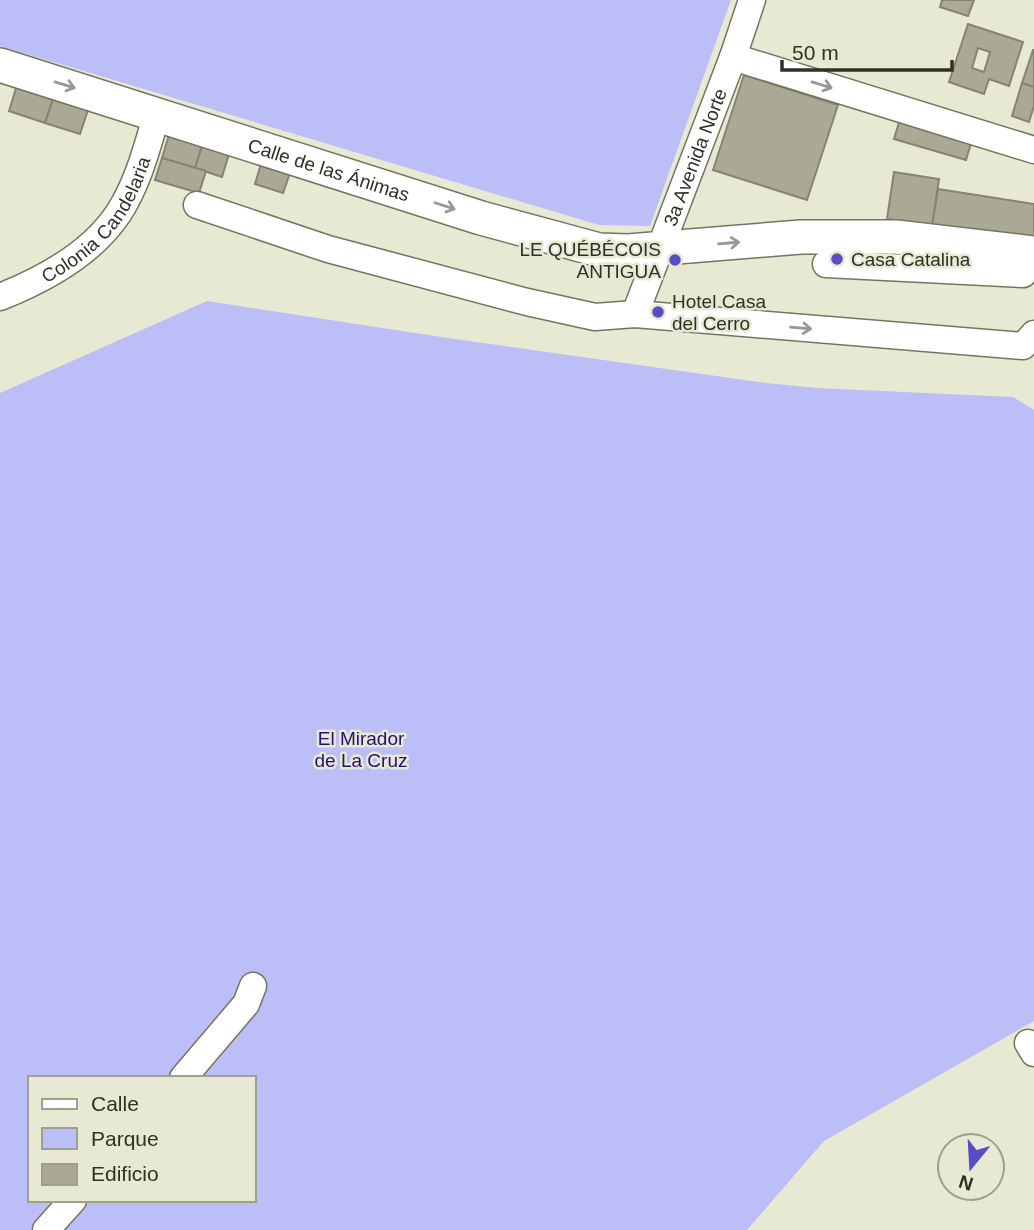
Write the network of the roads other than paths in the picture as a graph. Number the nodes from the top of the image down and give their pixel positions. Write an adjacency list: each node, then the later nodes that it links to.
1 (752, 0): 2 (street, 3a Avenida Norte)
2 (733, 57): 5 (street, one-way to 5); 7 (street, 3a Avenida Norte)
3 (0, 65): 4 (main road, Calle de las Ánimas, one-way to 4)
4 (157, 114): 7 (main road, Calle de las Ánimas, one-way to 7); 10 (street, Colonia Candelaria)
5 (1034, 150)
6 (197, 205): 11 (street)
7 (661, 248): 8 (main road, Calle de las Ánimas, one-way to 8); 11 (street, 3a Avenida Norte)
8 (1029, 263): 9 (street)
9 (826, 264)
10 (0, 297)
11 (635, 314): 12 (street, one-way to 12)
12 (1034, 334)
13 (253, 986): 14 (street)
14 (185, 1076)
15 (72, 1202): 16 (street)
16 (46, 1230)

